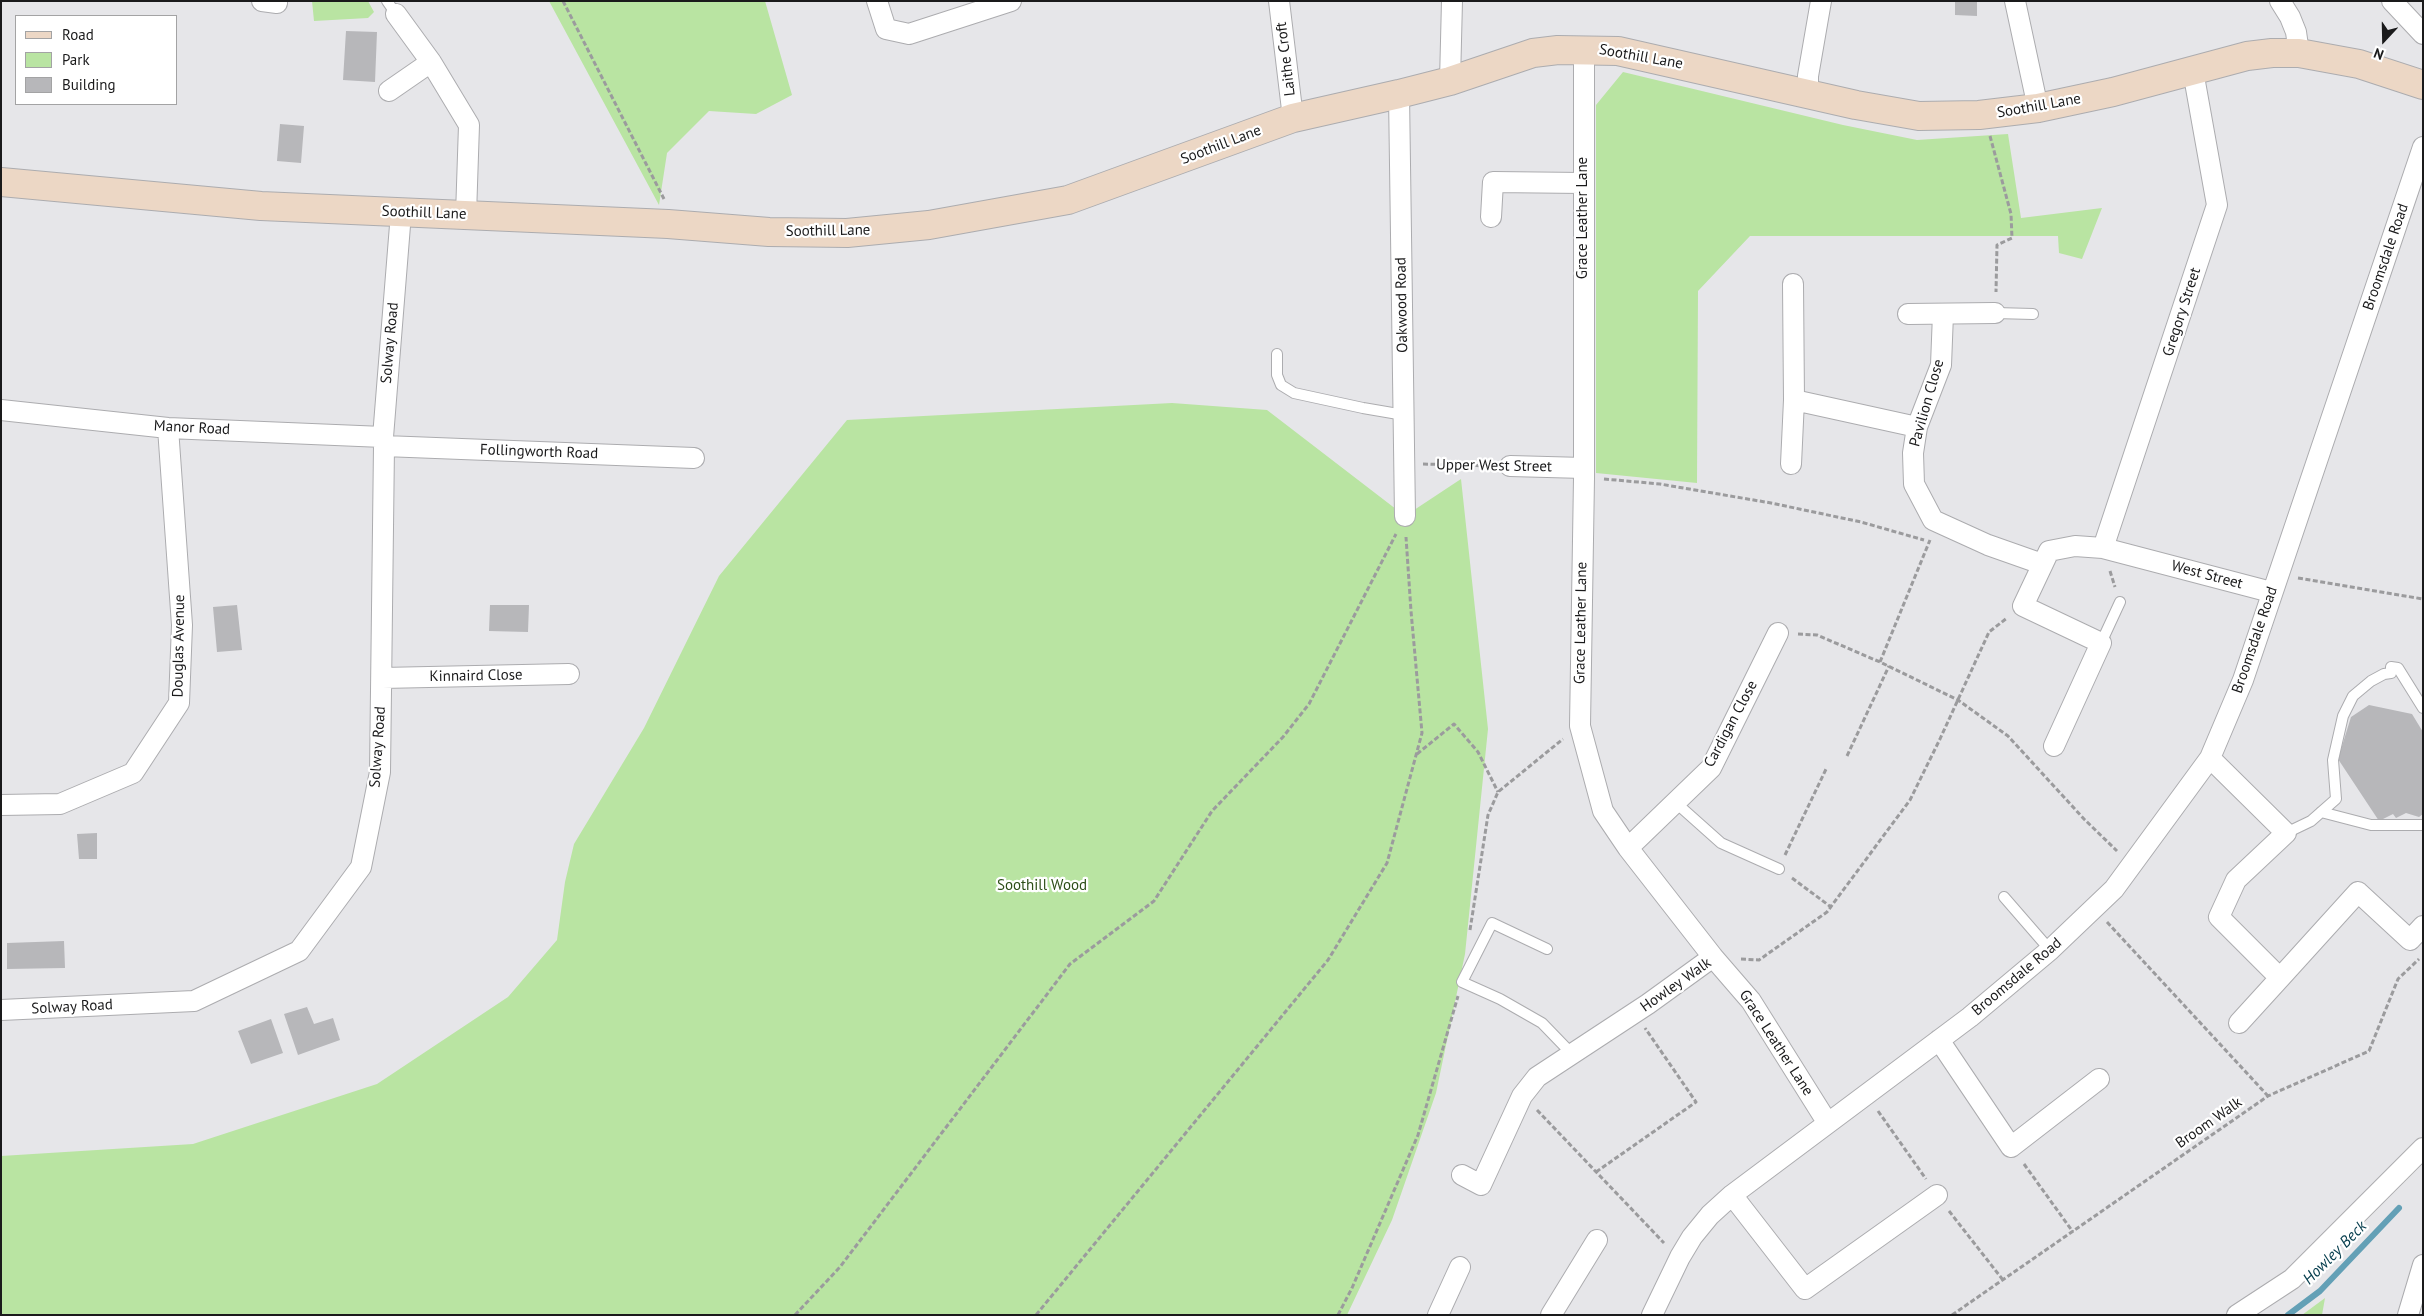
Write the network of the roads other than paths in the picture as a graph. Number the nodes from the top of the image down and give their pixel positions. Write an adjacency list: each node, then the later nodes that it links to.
1 (877, 1): 2 (street)
2 (1011, 1)
3 (1279, 1): 21 (street, Laithe Croft)
4 (1452, 1): 15 (street)
5 (1821, 1): 19 (street)
6 (2014, 1): 20 (street)
7 (2280, 1): 12 (street)
8 (2392, 1): 10 (street)
9 (391, 8): 13 (street)
10 (2423, 34)
11 (1584, 48): 15 (main road, Soothill Lane); 19 (main road, Soothill Lane); 24 (street, Grace Leather Lane)
12 (2299, 53): 14 (main road, Soothill Lane); 16 (main road, Soothill Lane)
13 (431, 62): 17 (street); 26 (street)
14 (2193, 71): 20 (main road, Soothill Lane); 45 (street, Gregory Street)
15 (1450, 81): 18 (main road, Soothill Lane)
16 (2423, 85)
17 (389, 91)
18 (1399, 94): 21 (main road, Soothill Lane); 36 (street, Oakwood Road)
19 (1808, 94): 20 (main road, Soothill Lane)
20 (2038, 108)
21 (1293, 118): 26 (main road, Soothill Lane)
22 (2423, 147): 47 (street, Broomsdale Road)
23 (1, 182): 25 (main road, Soothill Lane)
24 (1583, 183): 27 (street); 43 (street, Grace Leather Lane)
25 (401, 212): 26 (main road, Soothill Lane); 39 (street, Solway Road)
26 (466, 215)
27 (1491, 217)
28 (1793, 284): 34 (street)
29 (1995, 313): 31 (street); 32 (lane)
30 (1908, 314): 31 (street)
31 (1943, 314): 37 (street, Pavilion Close)
32 (2033, 314)
33 (1276, 354): 36 (lane)
34 (1794, 400): 37 (street); 41 (street)
35 (1, 410): 38 (street, Manor Road)
36 (1404, 415): 44 (street, Oakwood Road)
37 (1917, 427): 46 (street, Pavilion Close)
38 (168, 428): 39 (street, Manor Road); 57 (street, Douglas Avenue)
39 (384, 441): 40 (street, Follingworth Road); 52 (street, Solway Road)
40 (694, 458)
41 (1791, 464)
42 (1510, 466): 43 (street, Upper West Street)
43 (1584, 473): 61 (street, Grace Leather Lane)
44 (1405, 516)
45 (2103, 548): 46 (street, West Street); 47 (street, West Street)
46 (2042, 564): 50 (street, West Street)
47 (2271, 592): 55 (street, Broomsdale Road)
48 (2120, 602): 50 (lane)
49 (1778, 633): 56 (street, Cardigan Close)
50 (2101, 643): 54 (street)
51 (569, 674): 52 (street, Kinnaird Close)
52 (382, 678): 69 (street, Solway Road)
53 (2423, 708): 58 (lane)
54 (2054, 746)
55 (2210, 758): 60 (street); 66 (street, Broomsdale Road)
56 (1675, 802): 61 (street, Cardigan Close); 62 (lane)
57 (1, 805)
58 (2321, 812): 59 (lane); 60 (lane)
59 (2423, 825)
60 (2286, 833): 68 (street)
61 (1628, 848): 67 (street, Grace Leather Lane)
62 (1779, 869)
63 (2004, 897): 66 (lane)
64 (2423, 926): 68 (street)
65 (1547, 949): 72 (lane)
66 (2050, 950): 71 (street, Broomsdale Road)
67 (1713, 957): 72 (street, Howley Walk); 74 (street, Grace Leather Lane)
68 (2280, 978): 70 (street)
69 (1, 1010)
70 (2239, 1023)
71 (1939, 1040): 73 (street); 74 (street, Broomsdale Road)
72 (1572, 1054): 76 (street, Howley Walk)
73 (2098, 1079)
74 (1827, 1122): 77 (street, Broomsdale Road)
75 (2423, 1148): 85 (street)
76 (1462, 1175)
77 (1732, 1195): 78 (street); 84 (street, Broomsdale Road)
78 (1937, 1195)
79 (1597, 1240): 83 (street)
80 (2423, 1265): 86 (street)
81 (1460, 1267): 82 (street)
82 (1438, 1315)
83 (1551, 1315)
84 (1652, 1315)
85 (2237, 1315)
86 (2408, 1315)

